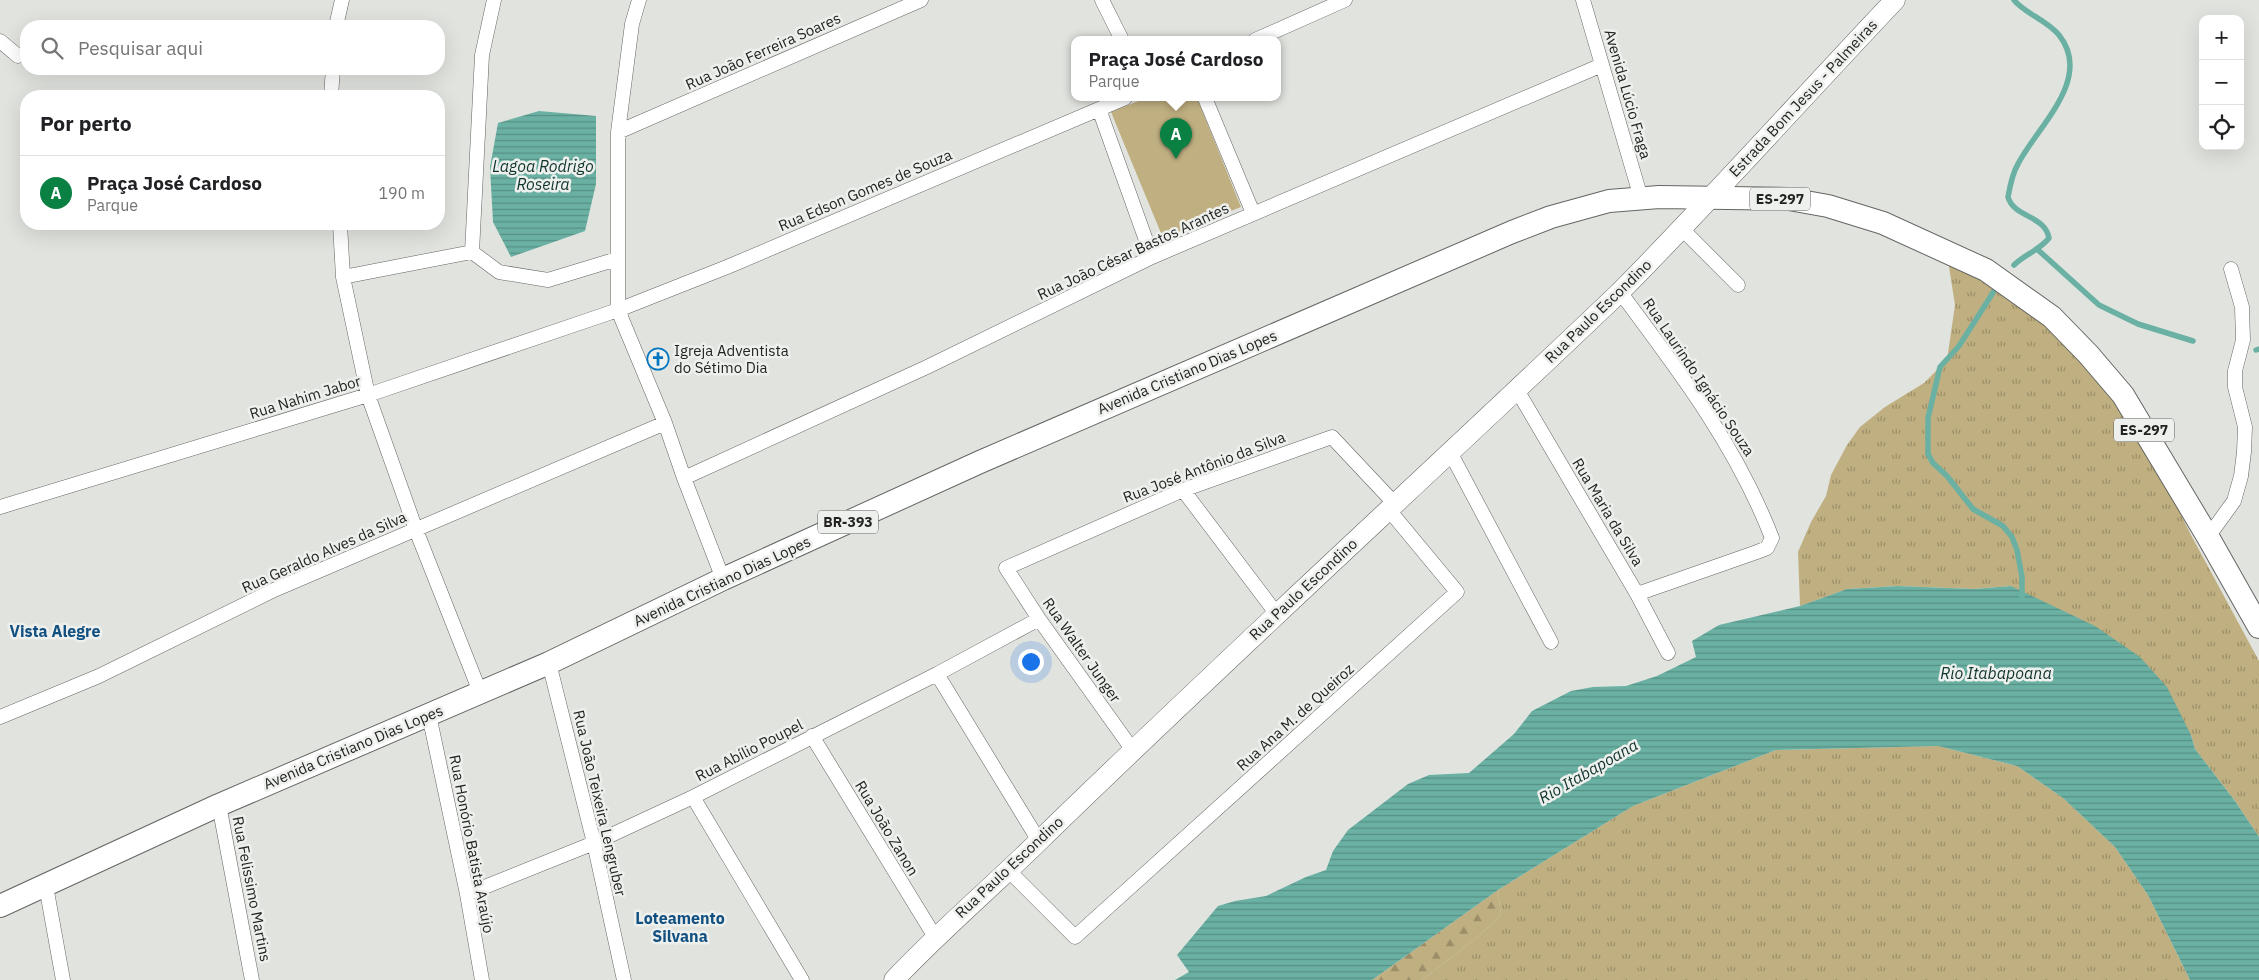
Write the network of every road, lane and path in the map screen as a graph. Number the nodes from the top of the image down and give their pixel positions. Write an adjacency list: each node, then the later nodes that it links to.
1 (342, 0): 9 (street)
2 (494, 0): 26 (street)
3 (639, 0): 20 (street)
4 (921, 0): 20 (street, Rua João Ferreira Soares)
5 (1102, 0): 10 (street)
6 (1345, 0): 11 (street)
7 (1583, 0): 14 (street, Avenida Lúcio Fraga)
8 (1895, 0): 21 (main road, Estrada Bom Jesus - Palmeiras)
9 (337, 20)
10 (1120, 36)
11 (1264, 36)
12 (0, 41): 13 (street)
13 (18, 56)
14 (1602, 65): 22 (street, Avenida Lúcio Fraga); 23 (street, Rua João César Bastos Arantes)
15 (333, 75): 16 (street)
16 (332, 90)
17 (1118, 101): 19 (street, Rua Edson Gomes de Souza)
18 (1207, 101): 23 (street)
19 (1099, 109): 27 (street); 33 (street, Rua Edson Gomes de Souza)
20 (618, 132): 28 (street)
21 (1712, 197): 22 (main road, Avenida Cristiano Dias Lopes / BR-393); 24 (main road, Rua Paulo Escondino); 43 (main road, Avenida Cristiano Dias Lopes / ES-297)
22 (1641, 198): 45 (main road, Avenida Cristiano Dias Lopes / BR-393)
23 (1253, 213): 27 (street, Rua João César Bastos Arantes)
24 (1682, 229): 31 (street); 32 (main road, Rua Paulo Escondino)
25 (340, 230): 30 (street)
26 (472, 252): 28 (street); 30 (street)
27 (1152, 257): 38 (street, Rua João César Bastos Arantes)
28 (617, 259): 33 (street)
29 (2231, 269): 43 (street)
30 (343, 277): 35 (street)
31 (1738, 285)
32 (1620, 292): 34 (main road, Rua Paulo Escondino); 46 (street, Rua Laurindo Ignácio Souza)
33 (618, 310): 35 (street, Rua Nahim Jabor); 36 (street)
34 (1517, 390): 37 (main road, Rua Paulo Escondino); 46 (street, Rua Maria da Silva)
35 (368, 395): 40 (street, Rua Nahim Jabor); 42 (street)
36 (665, 423): 38 (street); 42 (street, Rua Geraldo Alves da Silva)
37 (1450, 452): 41 (main road, Rua Paulo Escondino); 50 (street)
38 (684, 478): 45 (street)
39 (1183, 490): 41 (street, Rua José Antônio da Silva); 44 (street, Rua José Antônio da Silva); 47 (street)
40 (0, 507)
41 (1392, 507): 47 (main road, Rua Paulo Escondino); 63 (street, Rua Ana M. de Queiroz)
42 (416, 530): 54 (street); 56 (street, Rua Geraldo Alves da Silva)
43 (2208, 537): 49 (main road, Avenida Cristiano Dias Lopes / ES-297)
44 (1006, 568): 48 (street, Rua Walter Junger)
45 (724, 579): 52 (main road, Avenida Cristiano Dias Lopes / BR-393)
46 (1637, 594): 51 (street, Rua Maria da Silva)
47 (1276, 613): 58 (main road, Rua Paulo Escondino)
48 (1039, 619): 53 (street, Rua Abílio Poupel); 58 (street, Rua Walter Junger)
49 (2259, 627)
50 (1551, 642)
51 (1668, 654)
52 (549, 663): 54 (main road, Avenida Cristiano Dias Lopes / BR-393); 62 (street, Rua João Teixeira Lengruber)
53 (936, 674): 57 (street, Rua Abílio Poupel); 61 (street)
54 (480, 692): 55 (main road, Avenida Cristiano Dias Lopes / BR-393)
55 (430, 715): 60 (main road, Avenida Cristiano Dias Lopes / BR-393); 65 (street, Rua Honório Batista Araújo)
56 (0, 717)
57 (812, 736): 59 (street, Rua Abílio Poupel); 67 (street, Rua João Zanon)
58 (1132, 749): 61 (main road, Rua Paulo Escondino)
59 (693, 797): 62 (street, Rua Abílio Poupel); 72 (street)
60 (219, 805): 64 (main road, Avenida Cristiano Dias Lopes / BR-393); 69 (street, Rua Felissimo Martins)
61 (1039, 841): 63 (main road, Rua Paulo Escondino)
62 (594, 843): 65 (street, Rua Abílio Poupel); 71 (street, Rua João Teixeira Lengruber)
63 (1008, 870): 67 (main road, Rua Paulo Escondino)
64 (46, 886): 66 (main road, Avenida Cristiano Dias Lopes / BR-393); 68 (street)
65 (467, 894): 70 (street, Rua Honório Batista Araújo)
66 (0, 906)
67 (935, 937): 73 (main road, Rua Paulo Escondino)
68 (62, 980)
69 (252, 980)
70 (482, 980)
71 (624, 980)
72 (802, 980)
73 (894, 980)

